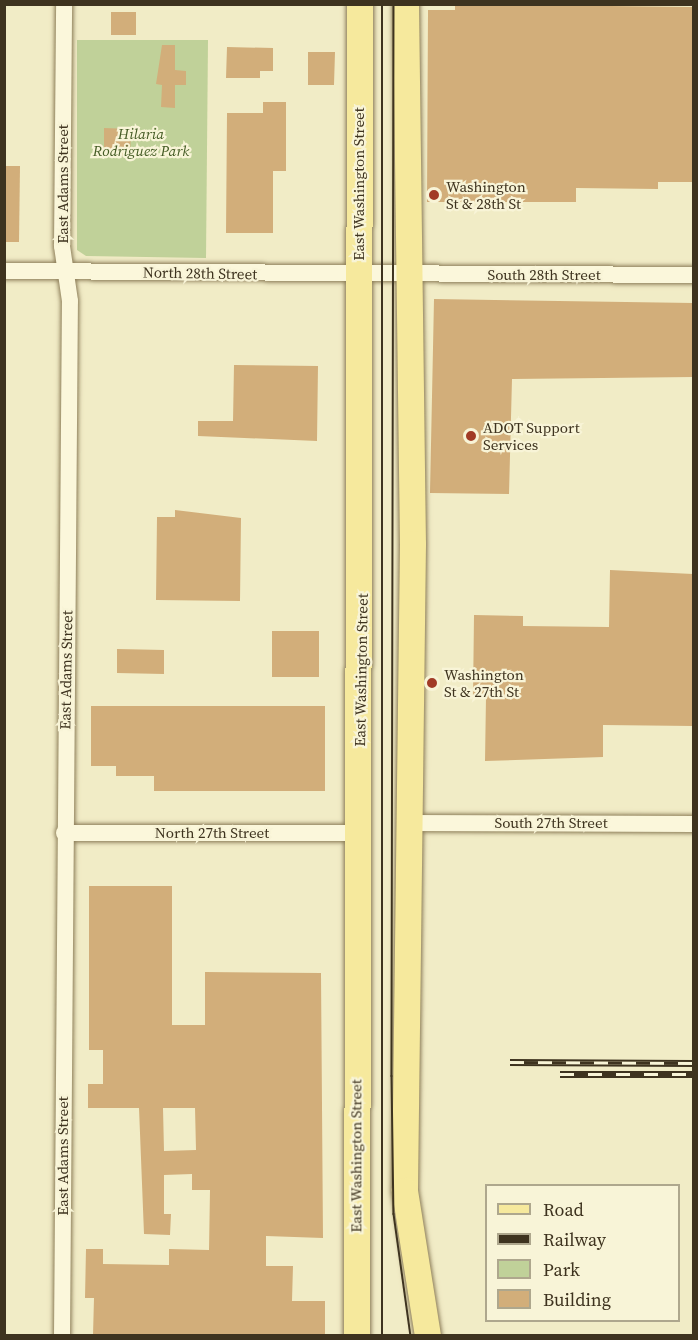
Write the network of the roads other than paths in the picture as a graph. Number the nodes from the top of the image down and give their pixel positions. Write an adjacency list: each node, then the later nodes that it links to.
1 (64, 4): 5 (street, East Adams Street)
2 (360, 4): 7 (main road, East Washington Street)
3 (406, 4): 6 (main road)
4 (4, 272): 5 (street, North 28th Street)
5 (67, 272): 7 (street, North 28th Street); 11 (street, East Adams Street)
6 (403, 274): 7 (street, North 28th Street); 8 (street, South 28th Street); 9 (main road)
7 (359, 275): 12 (main road, East Washington Street)
8 (693, 275)
9 (408, 823): 10 (street, South 27th Street); 13 (main road)
10 (693, 824)
11 (64, 833): 12 (street, North 27th Street); 14 (street, East Adams Street)
12 (360, 833): 15 (main road, East Washington Street)
13 (429, 1333)
14 (62, 1335)
15 (357, 1335)

